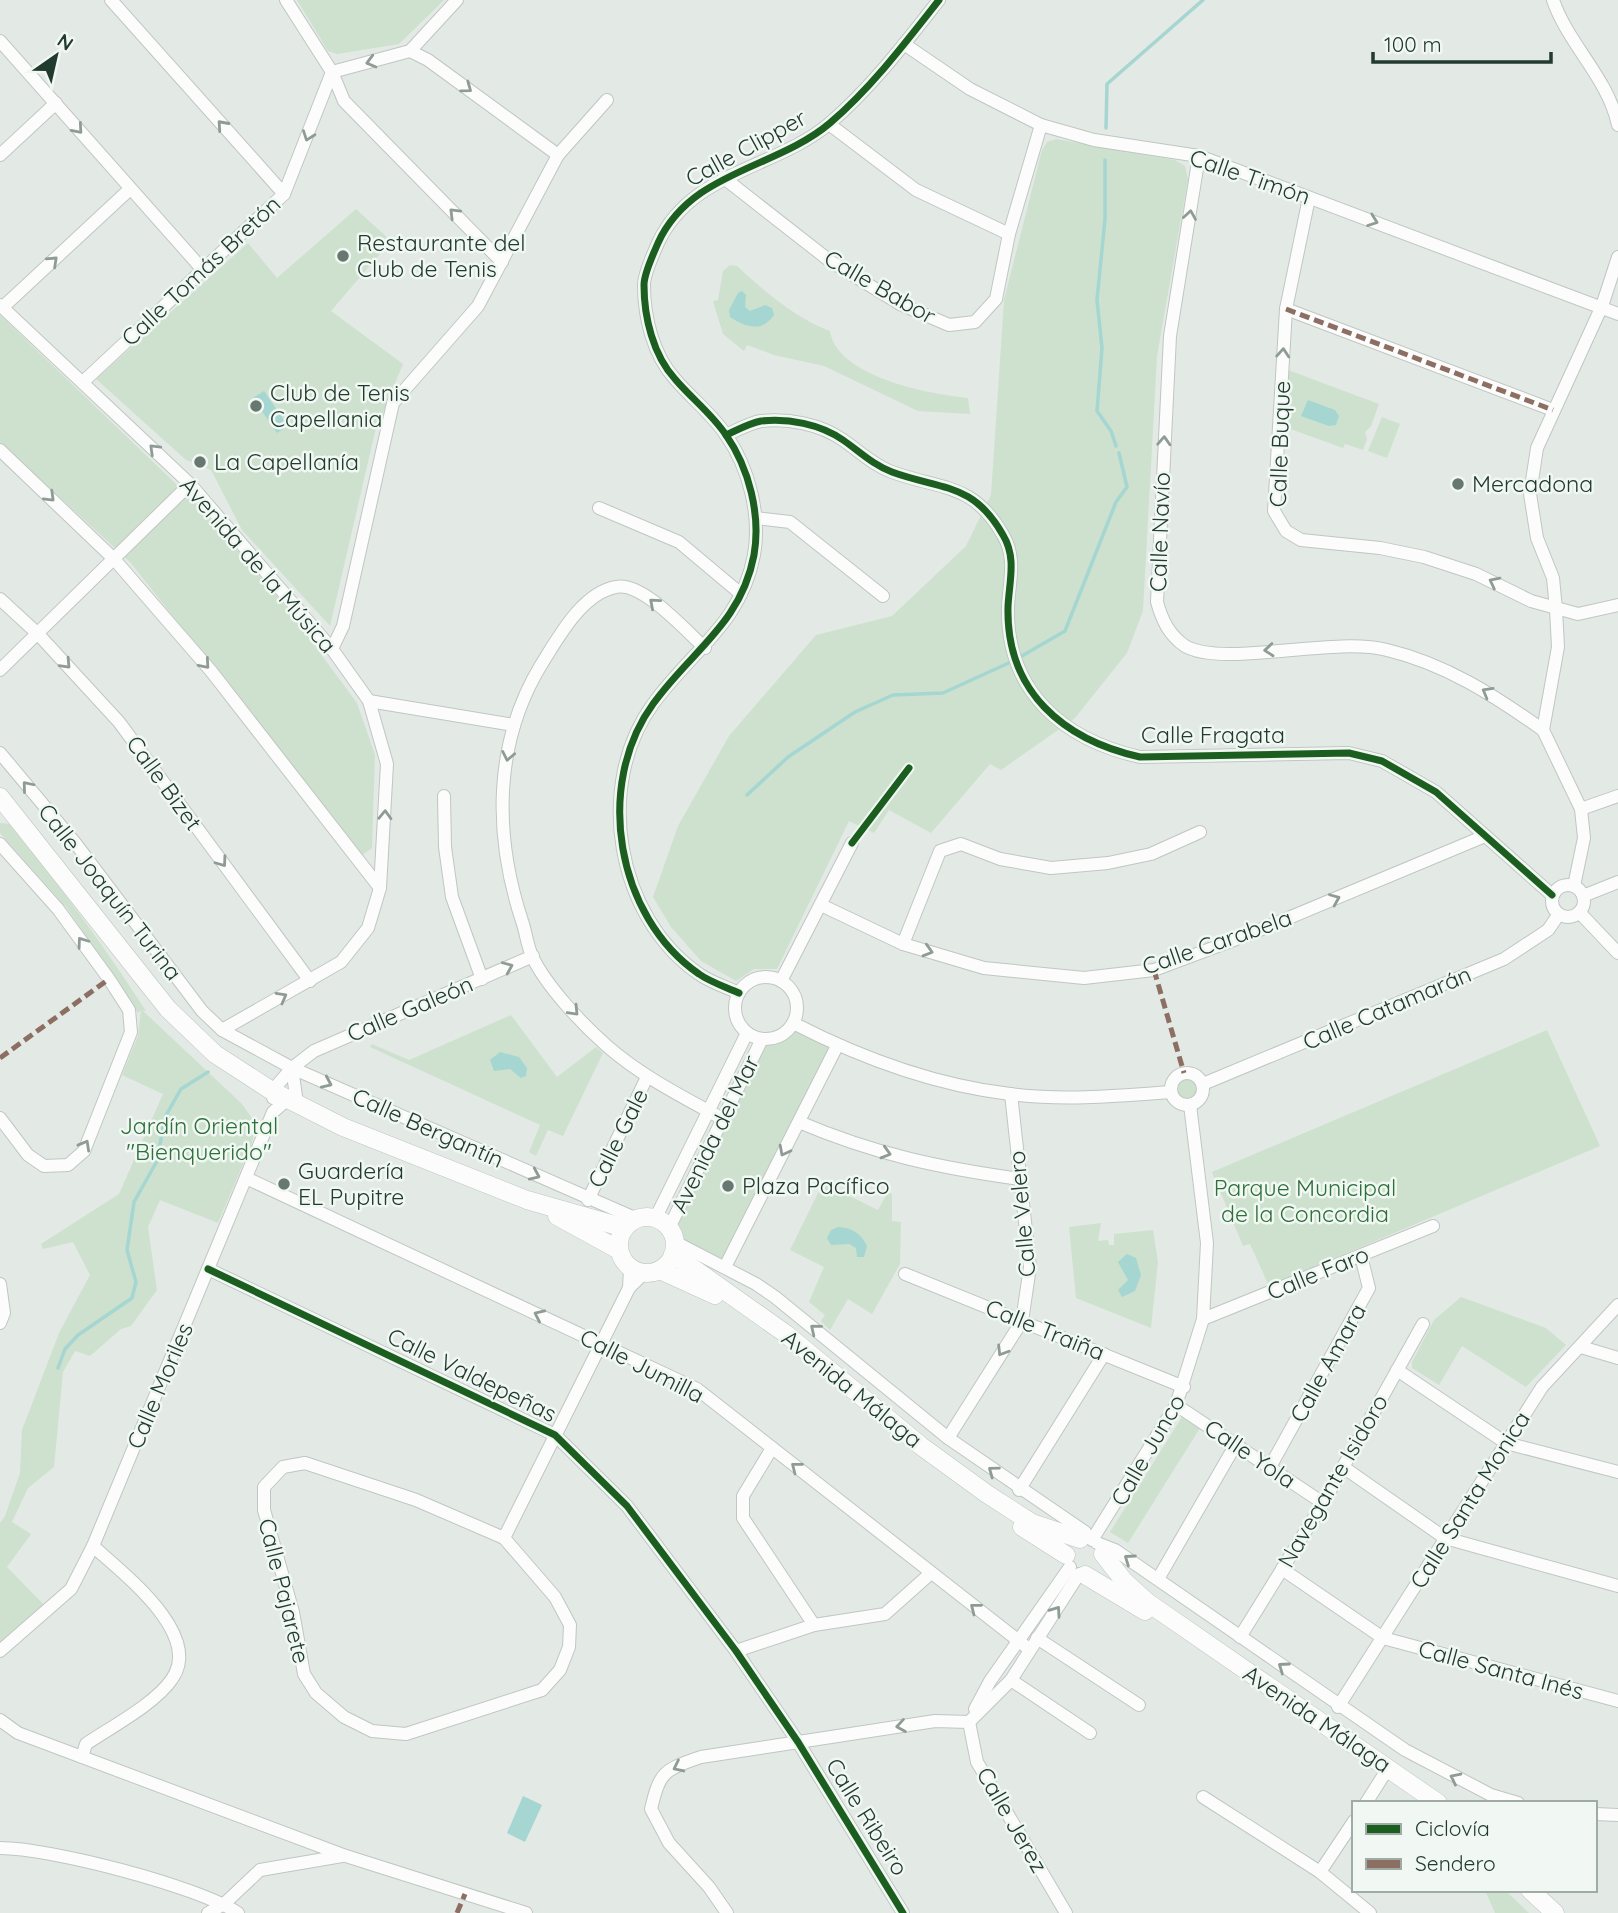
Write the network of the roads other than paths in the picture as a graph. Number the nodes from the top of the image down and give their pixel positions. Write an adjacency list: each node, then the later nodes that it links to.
1 (111, 0): 20 (street, one-way to 1)
2 (286, 0): 9 (street)
3 (457, 0): 8 (street)
4 (939, 0): 7 (street, Calle Clipper)
5 (1553, 0): 14 (street)
6 (0, 41): 11 (street)
7 (904, 44): 12 (street, Calle Clipper); 13 (street, Calle Timón)
8 (411, 51): 9 (street, one-way to 9); 16 (street, one-way to 16)
9 (332, 72): 20 (street, Calle Tomás Bretón, one-way to 20); 24 (street, one-way to 9)
10 (607, 100): 16 (street)
11 (56, 103): 15 (street); 19 (street, one-way to 19)
12 (829, 124): 18 (street, Calle Clipper); 22 (street)
13 (1041, 125): 17 (street, Calle Timón); 22 (street, Calle Babor)
14 (1618, 125)
15 (0, 155)
16 (558, 155): 24 (street)
17 (1199, 156): 21 (street, Calle Timón); 49 (street, Calle Navío, one-way to 17)
18 (724, 178): 22 (street, Calle Babor); 32 (street, Calle Clipper)
19 (130, 189): 25 (street); 26 (street, one-way to 19)
20 (284, 194): 25 (street, Calle Tomás Bretón)
21 (1309, 198): 27 (street, Calle Timón, one-way to 27); 28 (street, Calle Buque)
22 (1009, 234)
23 (1618, 257): 27 (street)
24 (502, 262): 45 (street)
25 (203, 270): 30 (street, Calle Tomás Bretón)
26 (1, 306): 30 (street, Avenida de la Música)
27 (1602, 306): 29 (street, Calle Timón); 31 (street)
28 (1286, 309): 31 (street); 42 (street, Calle Buque, one-way to 28)
29 (1618, 314)
30 (85, 381): 34 (street, Avenida de la Música, one-way to 30)
31 (1553, 410): 42 (street)
32 (726, 435): 36 (street, Calle Clipper); 56 (street, Calle Fragata)
33 (0, 450): 37 (street, one-way to 37)
34 (190, 484): 37 (street); 45 (street, Avenida de la Música)
35 (599, 508): 38 (street)
36 (756, 518): 38 (street, Calle Clipper); 39 (street)
37 (114, 559): 43 (street); 60 (street, one-way to 60)
38 (741, 594): 44 (street, Calle Clipper)
39 (883, 596)
40 (0, 599): 43 (street, Calle Bizet)
41 (1618, 605): 42 (street, Calle Buque)
42 (1556, 609): 49 (street)
43 (38, 634): 46 (street); 70 (street, Calle Bizet, one-way to 70)
44 (705, 648): 48 (street, one-way to 48); 72 (street, Calle Clipper)
45 (332, 649): 47 (street, Avenida de la Música)
46 (0, 670)
47 (369, 701): 48 (street); 60 (street, Avenida de la Música, one-way to 47)
48 (514, 725): 68 (street, one-way to 68)
49 (1543, 730): 54 (street)
50 (0, 753): 74 (street, Calle Joaquín Turina, one-way to 50)
51 (444, 796): 69 (street)
52 (1618, 796): 54 (street)
53 (0, 797): 83 (street)
54 (1581, 808): 61 (street)
55 (1200, 832): 66 (street)
56 (1485, 836): 62 (street, Calle Fragata); 66 (street, Calle Carabela, one-way to 56)
57 (852, 843): 63 (street)
58 (0, 844): 86 (street, one-way to 58)
59 (1618, 882): 61 (street)
60 (380, 888): 70 (street, Avenida de la Música)
61 (1579, 891): 62 (street); 64 (street)
62 (1552, 895): 65 (street)
63 (821, 905): 66 (street, Calle Carabela); 71 (street)
64 (1579, 912): 65 (street); 67 (street)
65 (1559, 914): 80 (street, Calle Catamarán)
66 (903, 944)
67 (1618, 953)
68 (533, 957): 69 (street, Calle Galeón, one-way to 68); 79 (street, one-way to 79)
69 (482, 979): 78 (street, Calle Galeón)
70 (310, 981): 74 (street, Avenida de la Música, one-way to 70)
71 (781, 981): 72 (street); 73 (street)
72 (739, 993): 75 (street)
73 (793, 1023): 76 (street); 77 (street)
74 (222, 1030): 78 (street, Calle Bergantín)
75 (747, 1033): 76 (street); 85 (street, Avenida del Mar)
76 (762, 1040): 87 (street, Avenida del Mar)
77 (837, 1046): 82 (street); 88 (street)
78 (292, 1068): 83 (street); 83 (street, Calle Galeón); 91 (street, Calle Bergantín, one-way to 91)
79 (647, 1077): 85 (street); 91 (street, Calle Gale)
80 (1203, 1084): 81 (street); 84 (street)
81 (1171, 1092): 82 (street); 84 (street)
82 (1011, 1094): 90 (street, Calle Velero)
83 (286, 1098): 89 (street, Calle Moriles); 92 (street)
84 (1191, 1105): 103 (street, Calle Junco)
85 (708, 1111): 87 (street); 94 (street, Avenida del Mar)
86 (0, 1118)
87 (723, 1119): 94 (street, Avenida del Mar)
88 (799, 1122): 90 (street, one-way to 90); 97 (street, one-way to 97)
89 (246, 1178): 98 (street, Calle Moriles); 107 (street, Calle Jumilla, one-way to 89)
90 (1020, 1179): 104 (street, Calle Velero)
91 (588, 1199): 94 (street, Calle Bergantín)
92 (527, 1200): 94 (street, Avenida Málaga); 95 (street)
93 (1433, 1226): 96 (street, Calle Faro)
94 (656, 1232): 95 (street); 97 (street, Calle Bergantín); 99 (street); 124 (street, Avenida Málaga)
95 (619, 1250): 99 (street)
96 (1362, 1256): 103 (street, Calle Faro); 119 (street, Calle Amara)
97 (725, 1268): 115 (street, Calle Bergantín, one-way to 97)
98 (208, 1269): 114 (street, Calle Valdepeñas); 128 (street, Calle Moriles)
99 (645, 1270): 107 (street); 124 (street, Avenida Málaga)
100 (905, 1274): 104 (street, Calle Traiña)
101 (0, 1284): 105 (street)
102 (1618, 1305): 108 (street, Calle Santa Monica)
103 (1203, 1319): 112 (street, Calle Junco)
104 (1022, 1321): 109 (street, Calle Traiña); 115 (street, Calle Velero, one-way to 115)
105 (0, 1323)
106 (1423, 1324): 111 (street, Navegante Isidoro)
107 (600, 1344): 114 (street); 118 (street, Calle Jumilla)
108 (1581, 1348): 110 (street); 116 (street, Calle Santa Monica)
109 (1104, 1354): 112 (street, Calle Traiña); 122 (street)
110 (1618, 1358)
111 (1396, 1370): 116 (street); 120 (street, Navegante Isidoro)
112 (1184, 1387): 113 (street, Calle Junco)
113 (1176, 1405): 117 (street, Calle Yola); 127 (street, Calle Junco)
114 (555, 1435): 125 (street); 141 (street, Calle Valdepeñas)
115 (948, 1438): 122 (street, Calle Bergantín, one-way to 115)
116 (1506, 1443): 121 (street); 126 (street, Calle Santa Monica)
117 (1236, 1444): 119 (street, Calle Yola); 132 (street)
118 (772, 1448): 131 (street, Calle Jumilla, one-way to 118); 134 (street)
119 (1270, 1467): 123 (street, Calle Yola)
120 (1343, 1467): 123 (street, Navegante Isidoro); 126 (street)
121 (1618, 1472)
122 (1019, 1490): 127 (street, Calle Bergantín)
123 (1323, 1503): 130 (street, Navegante Isidoro)
124 (1025, 1524): 127 (street); 129 (street, Avenida Málaga)
125 (504, 1538): 125 (street, Calle Pajarete)
126 (1445, 1538): 133 (street); 137 (street, Calle Santa Monica)
127 (1092, 1543): 129 (street); 129 (street); 132 (street, Calle Bergantín, one-way to 127); 155 (street, Avenida Málaga)
128 (93, 1546): 140 (street, Calle Moriles); 150 (street)
129 (1075, 1568): 135 (street, one-way to 129); 138 (street); 151 (street, Avenida Málaga)
130 (1282, 1569): 136 (street, Navegante Isidoro); 137 (street, Calle Santa Inés)
131 (931, 1573): 134 (street); 138 (street, Calle Jumilla, one-way to 131)
132 (1158, 1579): 136 (street, Calle Bergantín)
133 (1618, 1586)
134 (814, 1625): 141 (street)
135 (1037, 1637): 139 (street); 144 (street)
136 (1240, 1637): 145 (street, Calle Bergantín, one-way to 136)
137 (1383, 1638): 143 (street, Calle Santa Inés); 145 (street, Calle Santa Monica)
138 (1017, 1641): 139 (street, Calle Jumilla); 147 (street)
139 (1030, 1649): 142 (street)
140 (0, 1651)
141 (736, 1651): 149 (street, Calle Valdepeñas)
142 (1011, 1680): 147 (street); 148 (street)
143 (1618, 1701)
144 (1139, 1704)
145 (1338, 1707): 156 (street, Calle Bergantín, one-way to 145)
146 (0, 1720): 150 (street)
147 (969, 1722): 149 (street, one-way to 149); 171 (street, Calle Jerez)
148 (1090, 1733)
149 (798, 1742): 169 (street, one-way to 169); 170 (street, Calle Ribeiro)
150 (82, 1757): 161 (street)
151 (1385, 1773): 153 (street); 154 (street, Avenida Málaga)
152 (1203, 1797): 162 (street)
153 (1367, 1801)
154 (1424, 1801)
155 (1435, 1801)
156 (1511, 1801)
157 (1597, 1814): 158 (street)
158 (1618, 1815)
159 (1352, 1824): 162 (street)
160 (0, 1848): 165 (street)
161 (346, 1856): 165 (street); 168 (street)
162 (1320, 1872): 172 (street)
163 (1532, 1892): 173 (street)
164 (1544, 1892): 174 (street)
165 (224, 1903): 166 (street); 167 (street)
166 (208, 1913)
167 (238, 1913)
168 (526, 1913)
169 (727, 1913)
170 (903, 1913)
171 (1066, 1913)
172 (1370, 1913)
173 (1556, 1913)
174 (1567, 1913)

